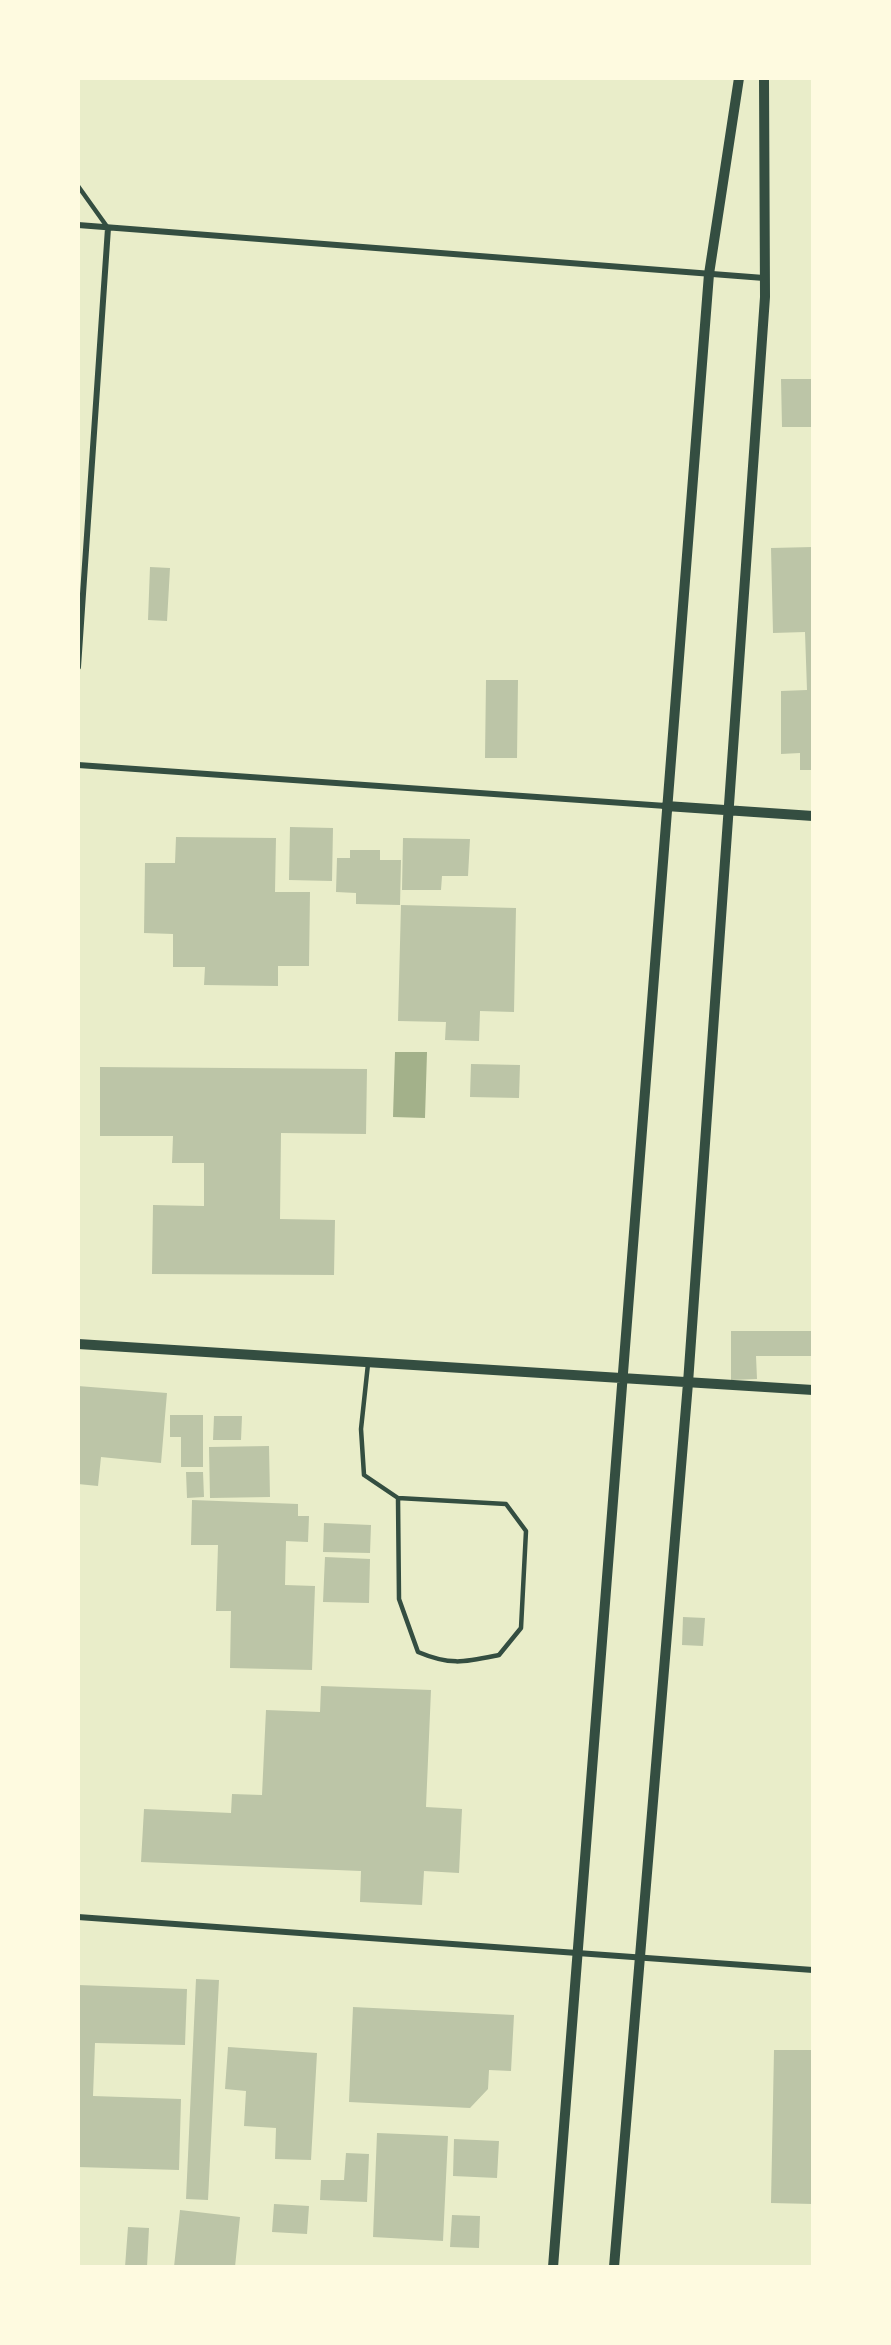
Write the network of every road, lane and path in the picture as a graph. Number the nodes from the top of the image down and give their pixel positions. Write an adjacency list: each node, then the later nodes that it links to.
1 (739, 78): 6 (street)
2 (764, 78): 7 (street)
3 (78, 186): 5 (lane)
4 (78, 225): 5 (street)
5 (108, 228): 6 (street); 8 (street)
6 (709, 274): 7 (street); 10 (street)
7 (764, 278): 11 (street)
8 (78, 667)
9 (78, 765): 10 (street)
10 (666, 806): 11 (street); 15 (street)
11 (728, 809): 12 (street); 16 (street)
12 (813, 816)
13 (78, 1344): 14 (street)
14 (369, 1361): 15 (street); 18 (lane)
15 (621, 1376): 16 (street); 20 (street)
16 (688, 1383): 17 (street); 21 (street)
17 (813, 1390)
18 (398, 1498): 18 (lane)
19 (78, 1917): 20 (street)
20 (578, 1953): 21 (street); 23 (street)
21 (638, 1958): 22 (street); 24 (street)
22 (813, 1970)
23 (553, 2267)
24 (614, 2267)

